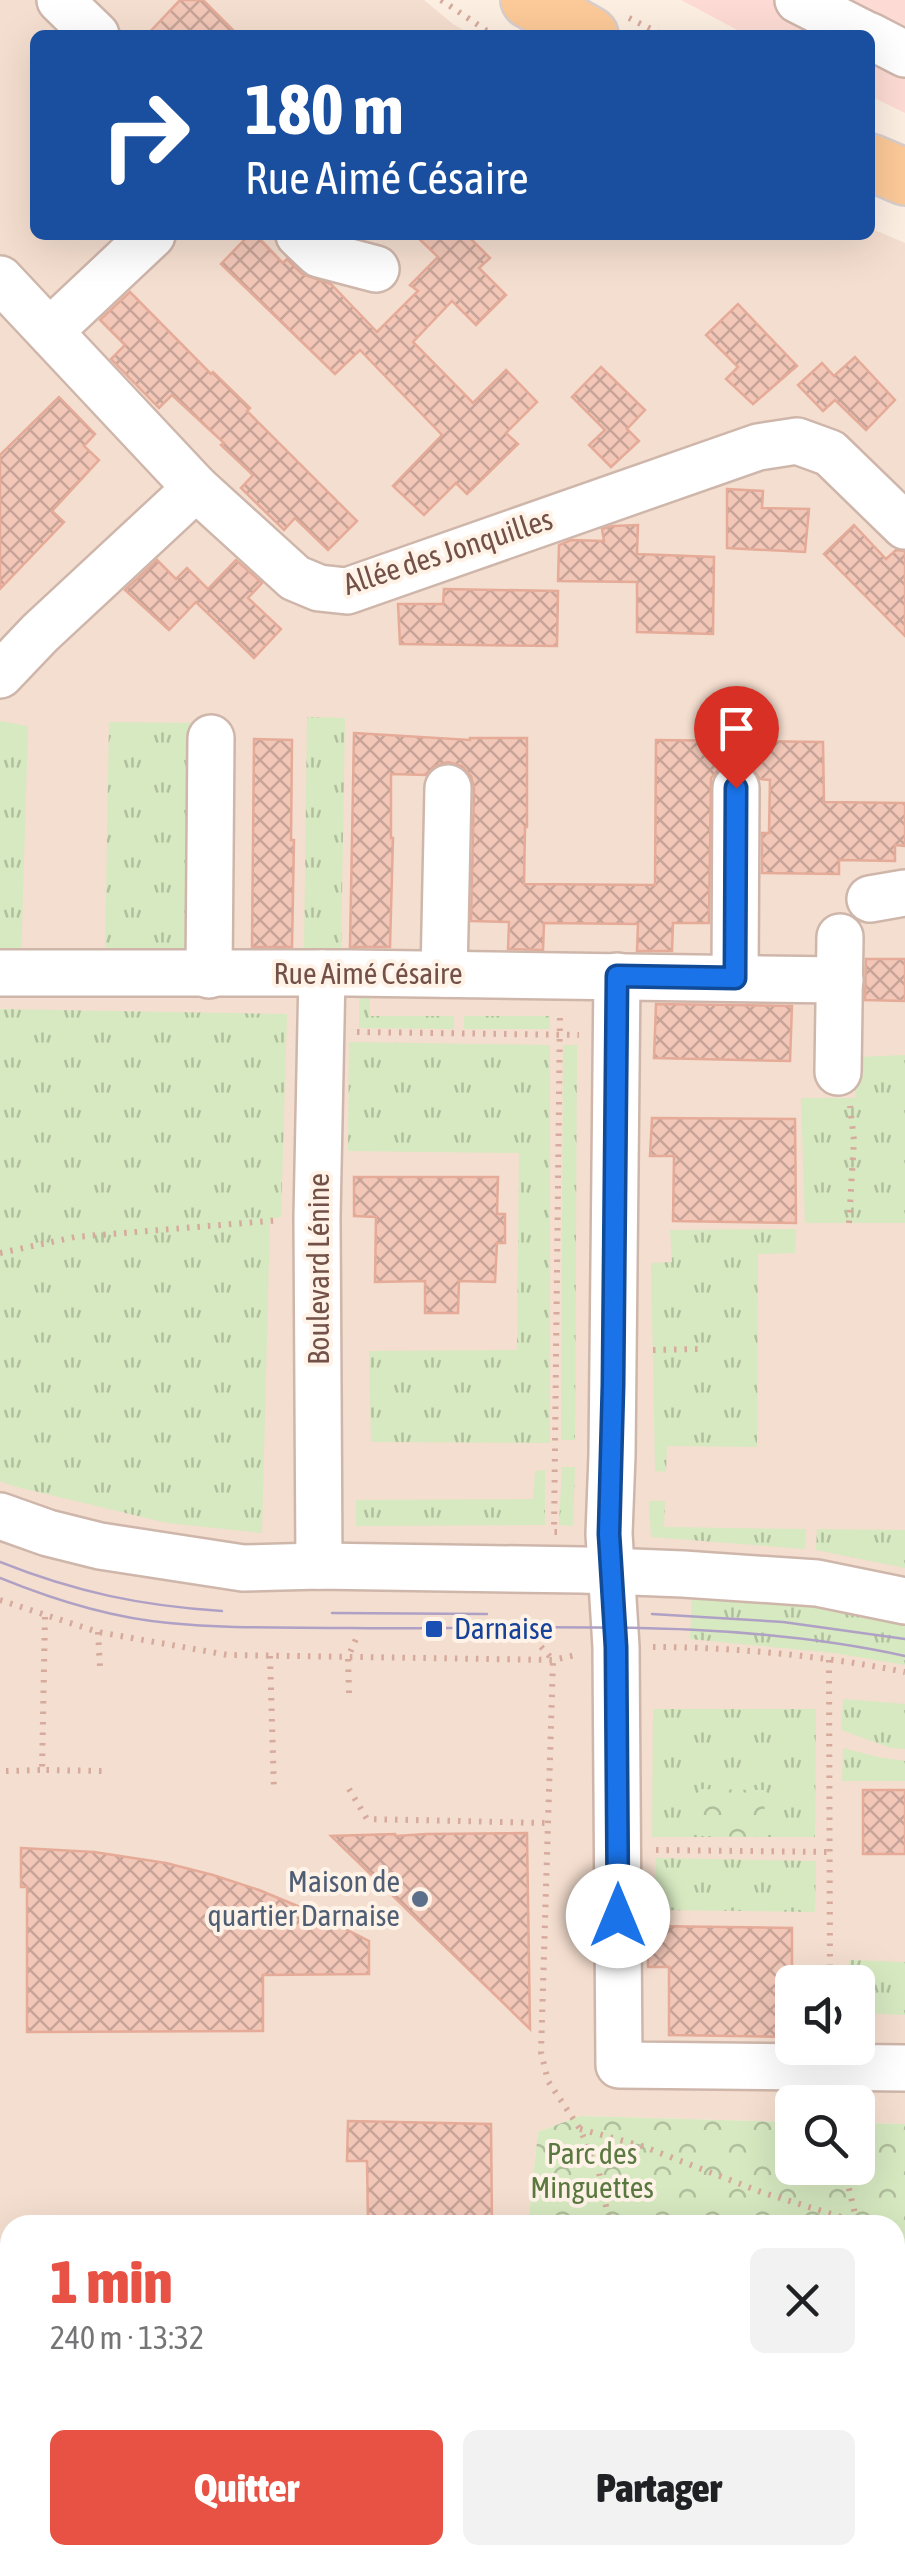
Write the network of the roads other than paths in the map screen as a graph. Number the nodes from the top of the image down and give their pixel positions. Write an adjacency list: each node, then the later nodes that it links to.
1 (60, 0): 4 (street)
2 (530, 0): 5 (main road)
3 (798, 0): 6 (street)
4 (91, 30)
5 (581, 30)
6 (857, 30)
7 (875, 39): 8 (street)
8 (905, 54)
9 (875, 164): 10 (main road)
10 (905, 177)
11 (147, 240): 15 (street)
12 (305, 240): 13 (street)
13 (376, 269)
14 (0, 279): 15 (street, Allée des Jonquilles)
15 (50, 331): 16 (street, Allée des Jonquilles)
16 (196, 488): 17 (street, Allée des Jonquilles); 18 (street)
17 (905, 526)
18 (0, 675)
19 (211, 738): 25 (street)
20 (448, 788): 24 (street)
21 (736, 788): 27 (street)
22 (322, 973): 24 (street, Rue Aimé Césaire); 25 (street, Rue Aimé Césaire); 31 (street, Boulevard Lénine)
23 (0, 974): 25 (street, Rue Aimé Césaire)
24 (444, 974): 26 (street, Rue Aimé Césaire)
25 (209, 975)
26 (617, 976): 27 (street, Rue Aimé Césaire); 30 (street)
27 (735, 978): 28 (street, Rue Aimé Césaire)
28 (838, 1072)
29 (0, 1516): 31 (street)
30 (611, 1552): 31 (street); 32 (street); 33 (street)
31 (320, 1566)
32 (905, 1601)
33 (905, 2068)

